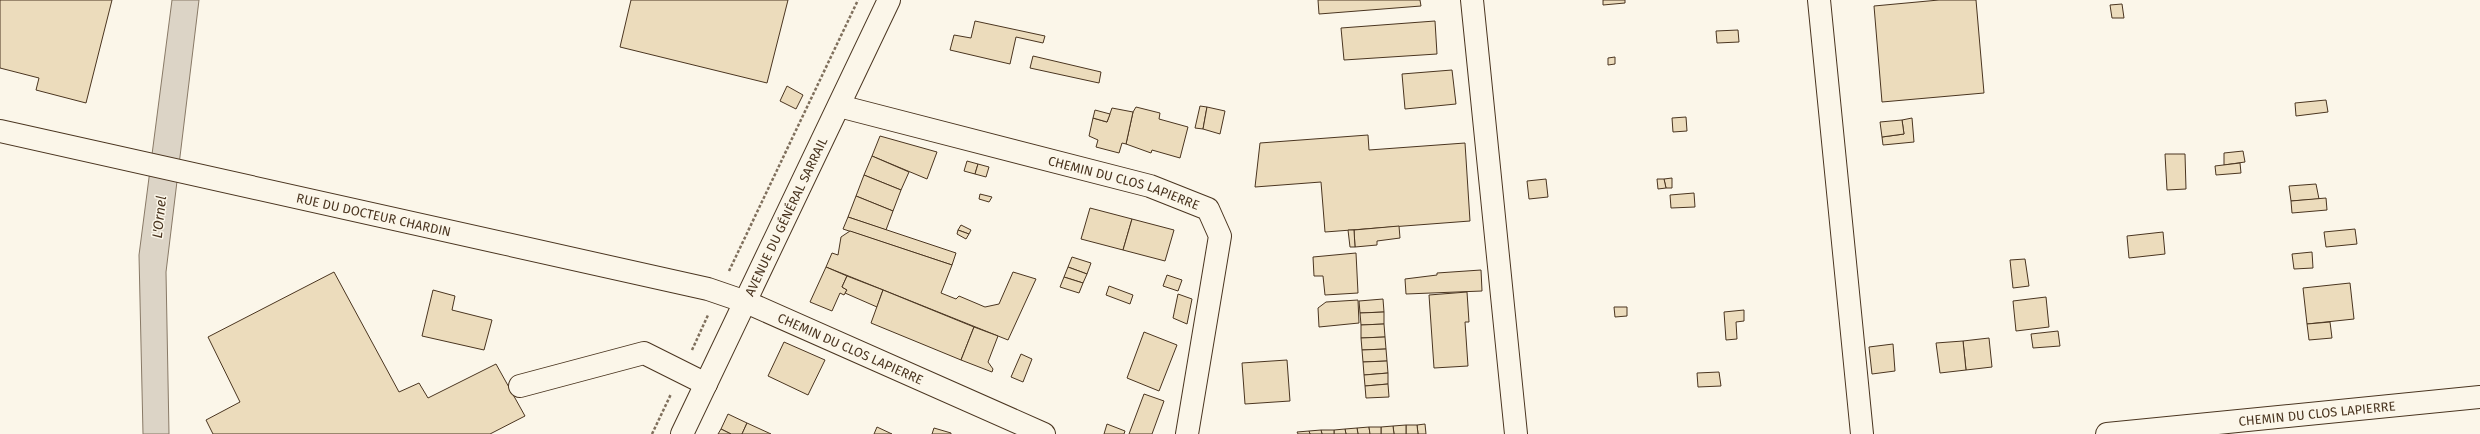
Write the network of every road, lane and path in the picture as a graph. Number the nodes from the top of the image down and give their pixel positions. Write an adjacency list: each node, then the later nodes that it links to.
1 (858, 0): 7 (path)
2 (890, 0): 5 (street, AVENUE DU GÉNÉRAL SARRAIL)
3 (1472, 0): 19 (street)
4 (1819, 0): 20 (street)
5 (839, 106): 8 (street, AVENUE DU GÉNÉRAL SARRAIL); 18 (street, CHEMIN DU CLOS LAPIERRE)
6 (0, 131): 8 (street, RUE DU DOCTEUR CHARDIN)
7 (726, 278)
8 (746, 302): 11 (street, AVENUE DU GÉNÉRAL SARRAIL); 17 (street, CHEMIN DU CLOS LAPIERRE)
9 (709, 313): 10 (path)
10 (689, 356)
11 (706, 384): 12 (street); 16 (street, AVENUE DU GÉNÉRAL SARRAIL)
12 (520, 386)
13 (672, 391): 15 (path)
14 (2480, 397): 21 (street, CHEMIN DU CLOS LAPIERRE)
15 (652, 434)
16 (682, 434)
17 (1044, 434)
18 (1187, 434)
19 (1516, 434)
20 (1862, 434)
21 (2106, 434)

